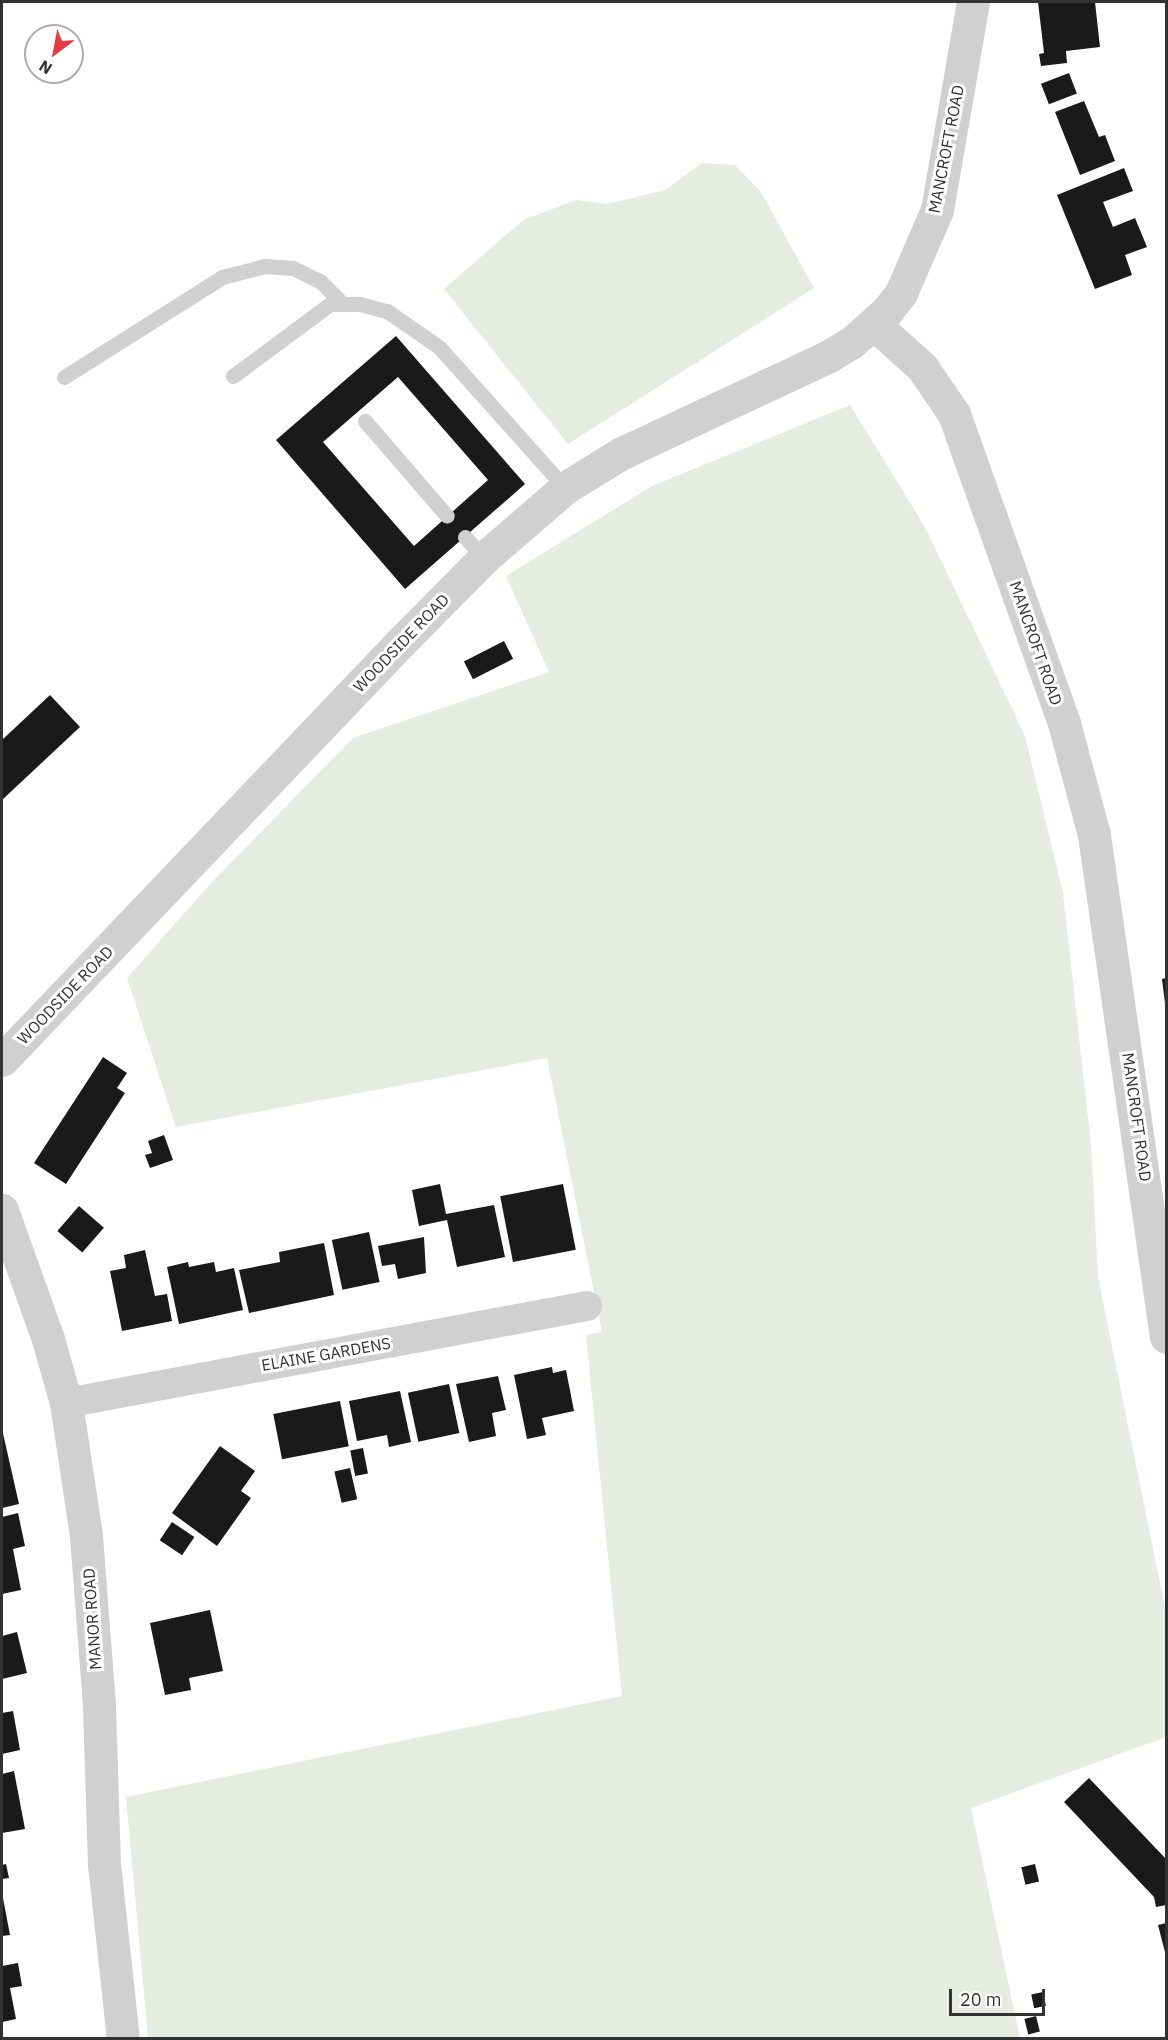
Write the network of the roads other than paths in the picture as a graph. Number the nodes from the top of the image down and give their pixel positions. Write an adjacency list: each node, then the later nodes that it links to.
1 (973, 2): 3 (street, MANCROFT ROAD)
2 (343, 304): 4 (lane); 5 (lane); 7 (lane)
3 (874, 324): 7 (street, WOODSIDE ROAD); 11 (street, MANCROFT ROAD)
4 (64, 376)
5 (233, 376)
6 (365, 421): 8 (lane)
7 (565, 489): 9 (street, WOODSIDE ROAD)
8 (447, 516)
9 (2, 1060)
10 (2, 1209): 14 (street, MANOR ROAD)
11 (1162, 1268): 13 (street, MANCROFT ROAD)
12 (588, 1306): 14 (street, ELAINE GARDENS)
13 (1167, 1337)
14 (66, 1403): 15 (street, MANOR ROAD)
15 (123, 2038)

